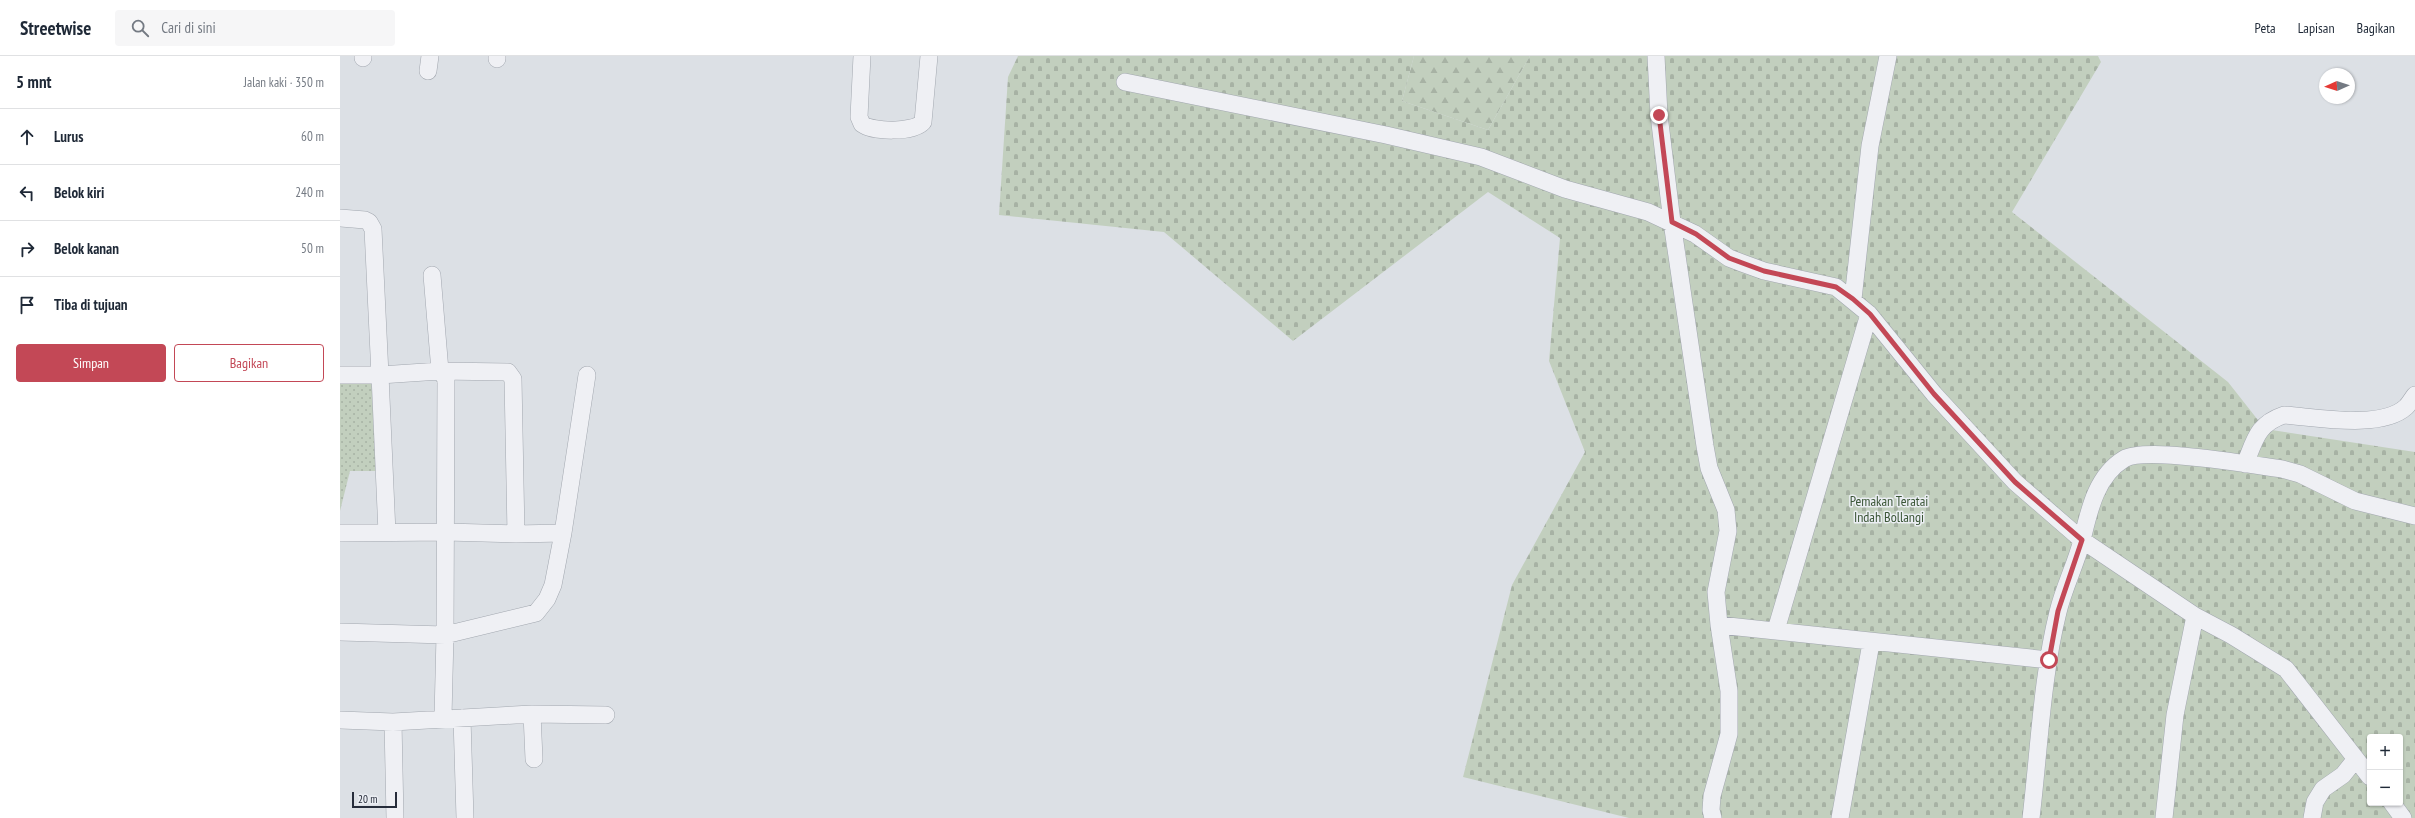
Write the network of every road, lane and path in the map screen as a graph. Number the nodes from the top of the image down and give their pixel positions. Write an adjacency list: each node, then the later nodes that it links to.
1 (862, 56): 2 (street)
2 (930, 56)
3 (1656, 56): 7 (street)
4 (1888, 56): 9 (street)
5 (1125, 82): 7 (street)
6 (340, 218): 13 (street)
7 (1672, 222): 9 (street); 25 (street)
8 (432, 275): 11 (street)
9 (1853, 299): 10 (street)
10 (1870, 314): 23 (street); 26 (street)
11 (440, 371): 13 (street); 18 (street); 22 (street)
12 (340, 375): 13 (street)
13 (380, 375): 20 (street)
14 (587, 375): 21 (street)
15 (2415, 395): 16 (street)
16 (2245, 464): 17 (street); 23 (street)
17 (2415, 516)
18 (446, 532): 20 (street); 22 (street); 28 (street)
19 (341, 533): 20 (street)
20 (386, 533)
21 (563, 533): 22 (street); 28 (street)
22 (516, 534)
23 (2082, 540): 24 (street); 30 (street)
24 (2195, 616): 38 (street); 46 (street)
25 (1719, 625): 26 (street); 43 (street)
26 (1776, 630): 29 (street)
27 (340, 632): 28 (street)
28 (445, 634): 33 (street)
29 (1871, 643): 30 (street); 44 (street)
30 (2049, 660): 45 (street)
31 (532, 714): 32 (street); 34 (street); 37 (street)
32 (606, 715)
33 (443, 717): 34 (street); 36 (street)
34 (462, 718): 42 (street)
35 (340, 720): 36 (street)
36 (393, 722): 41 (street)
37 (534, 759)
38 (2355, 760): 39 (street); 47 (street)
39 (2367, 774)
40 (2394, 806): 48 (street)
41 (395, 818)
42 (465, 818)
43 (1713, 818)
44 (1840, 818)
45 (2031, 818)
46 (2164, 818)
47 (2312, 818)
48 (2403, 818)

